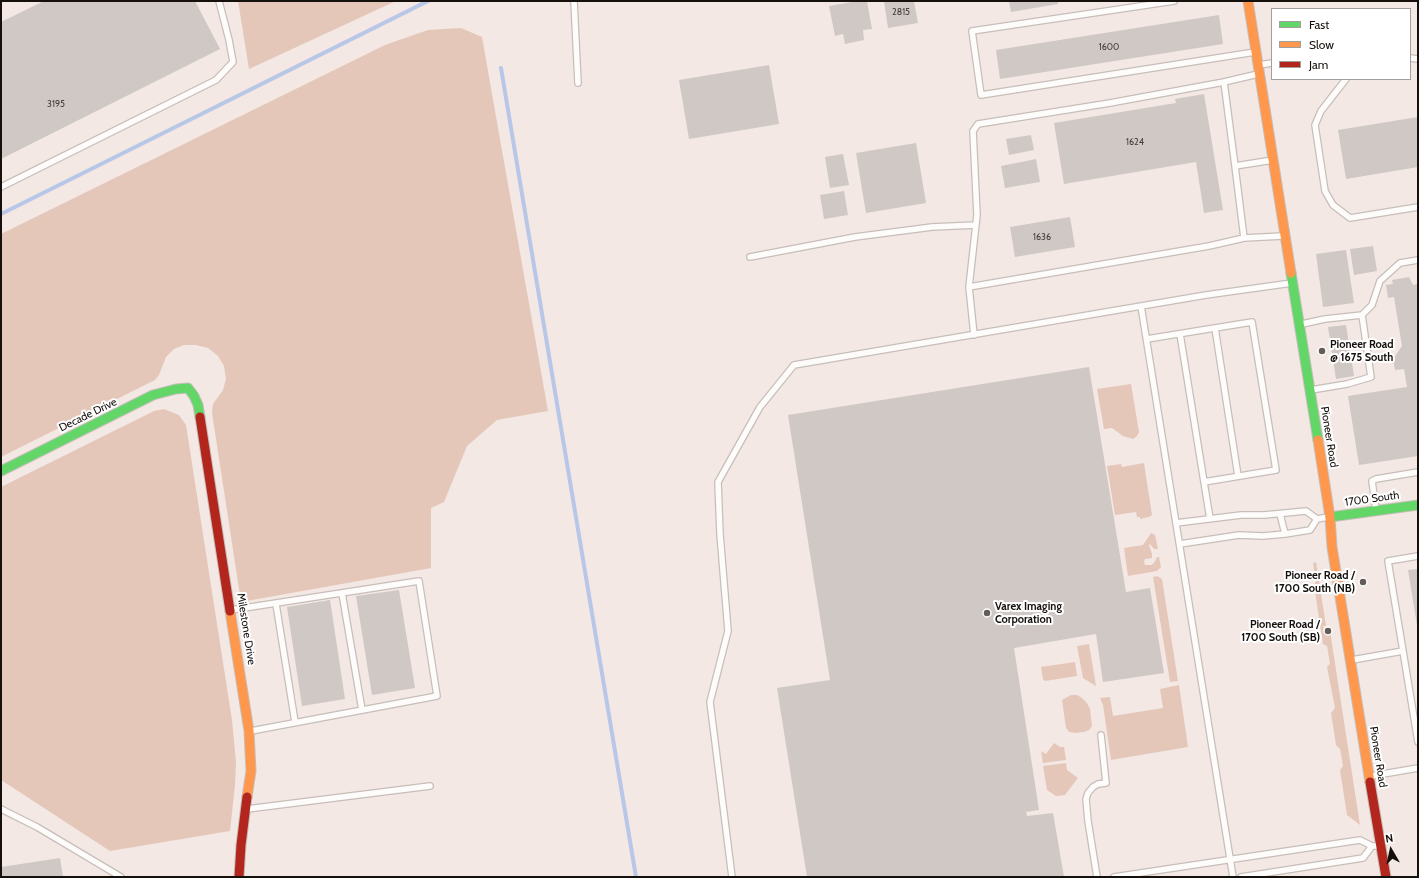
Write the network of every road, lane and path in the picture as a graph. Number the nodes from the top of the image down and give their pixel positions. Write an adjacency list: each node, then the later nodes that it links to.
1 (219, 1): 13 (lane)
2 (574, 1): 10 (lane)
3 (1174, 1): 5 (lane)
4 (1248, 1): 5 (main road, Pioneer Road)
5 (1256, 52): 7 (main road, Pioneer Road)
6 (1271, 63): 7 (lane)
7 (1259, 69): 9 (lane); 11 (main road, Pioneer Road)
8 (1345, 80): 14 (lane)
9 (1224, 82): 12 (lane); 15 (lane)
10 (578, 83)
11 (1274, 160): 12 (lane); 16 (main road, Pioneer Road)
12 (1235, 166): 17 (lane)
13 (1, 187)
14 (1418, 207)
15 (976, 226): 18 (lane); 21 (lane)
16 (1285, 236): 17 (lane); 20 (main road, Pioneer Road)
17 (1244, 238): 21 (lane)
18 (750, 258)
19 (1418, 260): 23 (lane)
20 (1293, 283): 22 (lane); 24 (main road, Pioneer Road)
21 (969, 287): 27 (lane)
22 (1141, 306): 27 (lane); 28 (lane)
23 (1362, 315): 24 (lane); 30 (lane)
24 (1299, 324): 30 (main road, Pioneer Road)
25 (1215, 328): 26 (lane); 33 (lane); 33 (lane)
26 (1180, 334): 28 (lane); 34 (lane)
27 (974, 335): 64 (lane)
28 (1147, 339): 41 (lane)
29 (188, 388): 31 (main road, Decade Drive); 47 (main road, Milestone Drive)
30 (1310, 390): 38 (main road, Pioneer Road)
31 (1, 471)
32 (1418, 472): 36 (lane)
33 (1238, 476): 34 (lane)
34 (1204, 482): 39 (lane)
35 (1418, 505): 36 (main road, 1700 South)
36 (1376, 511): 38 (main road, 1700 South)
37 (1280, 514): 39 (lane); 40 (lane); 42 (lane)
38 (1330, 517): 40 (lane); 49 (main road, Pioneer Road)
39 (1210, 519): 41 (lane)
40 (1317, 519): 42 (lane)
41 (1176, 523): 43 (lane)
42 (1285, 534): 43 (lane)
43 (1180, 544): 61 (lane)
44 (1418, 556): 48 (lane)
45 (342, 593): 46 (lane); 50 (lane); 50 (lane)
46 (276, 604): 47 (lane); 51 (lane)
47 (231, 610): 52 (main road, Milestone Drive)
48 (1403, 651): 49 (lane); 54 (lane)
49 (1350, 660): 56 (main road, Pioneer Road)
50 (362, 710): 51 (lane)
51 (295, 722): 52 (lane)
52 (249, 731): 59 (main road, Milestone Drive)
53 (1101, 735): 65 (lane)
54 (1418, 742)
55 (1418, 768): 56 (lane)
56 (1369, 776): 60 (main road, Pioneer Road)
57 (430, 786): 59 (lane)
58 (1, 809): 62 (lane)
59 (247, 809): 63 (main road, Milestone Drive)
60 (1376, 846): 61 (lane); 68 (lane); 69 (main road, Pioneer Road)
61 (1230, 859): 66 (lane); 67 (lane)
62 (121, 877)
63 (239, 877)
64 (732, 877)
65 (1097, 877)
66 (1114, 877)
67 (1233, 877)
68 (1241, 877)
69 (1386, 877)

